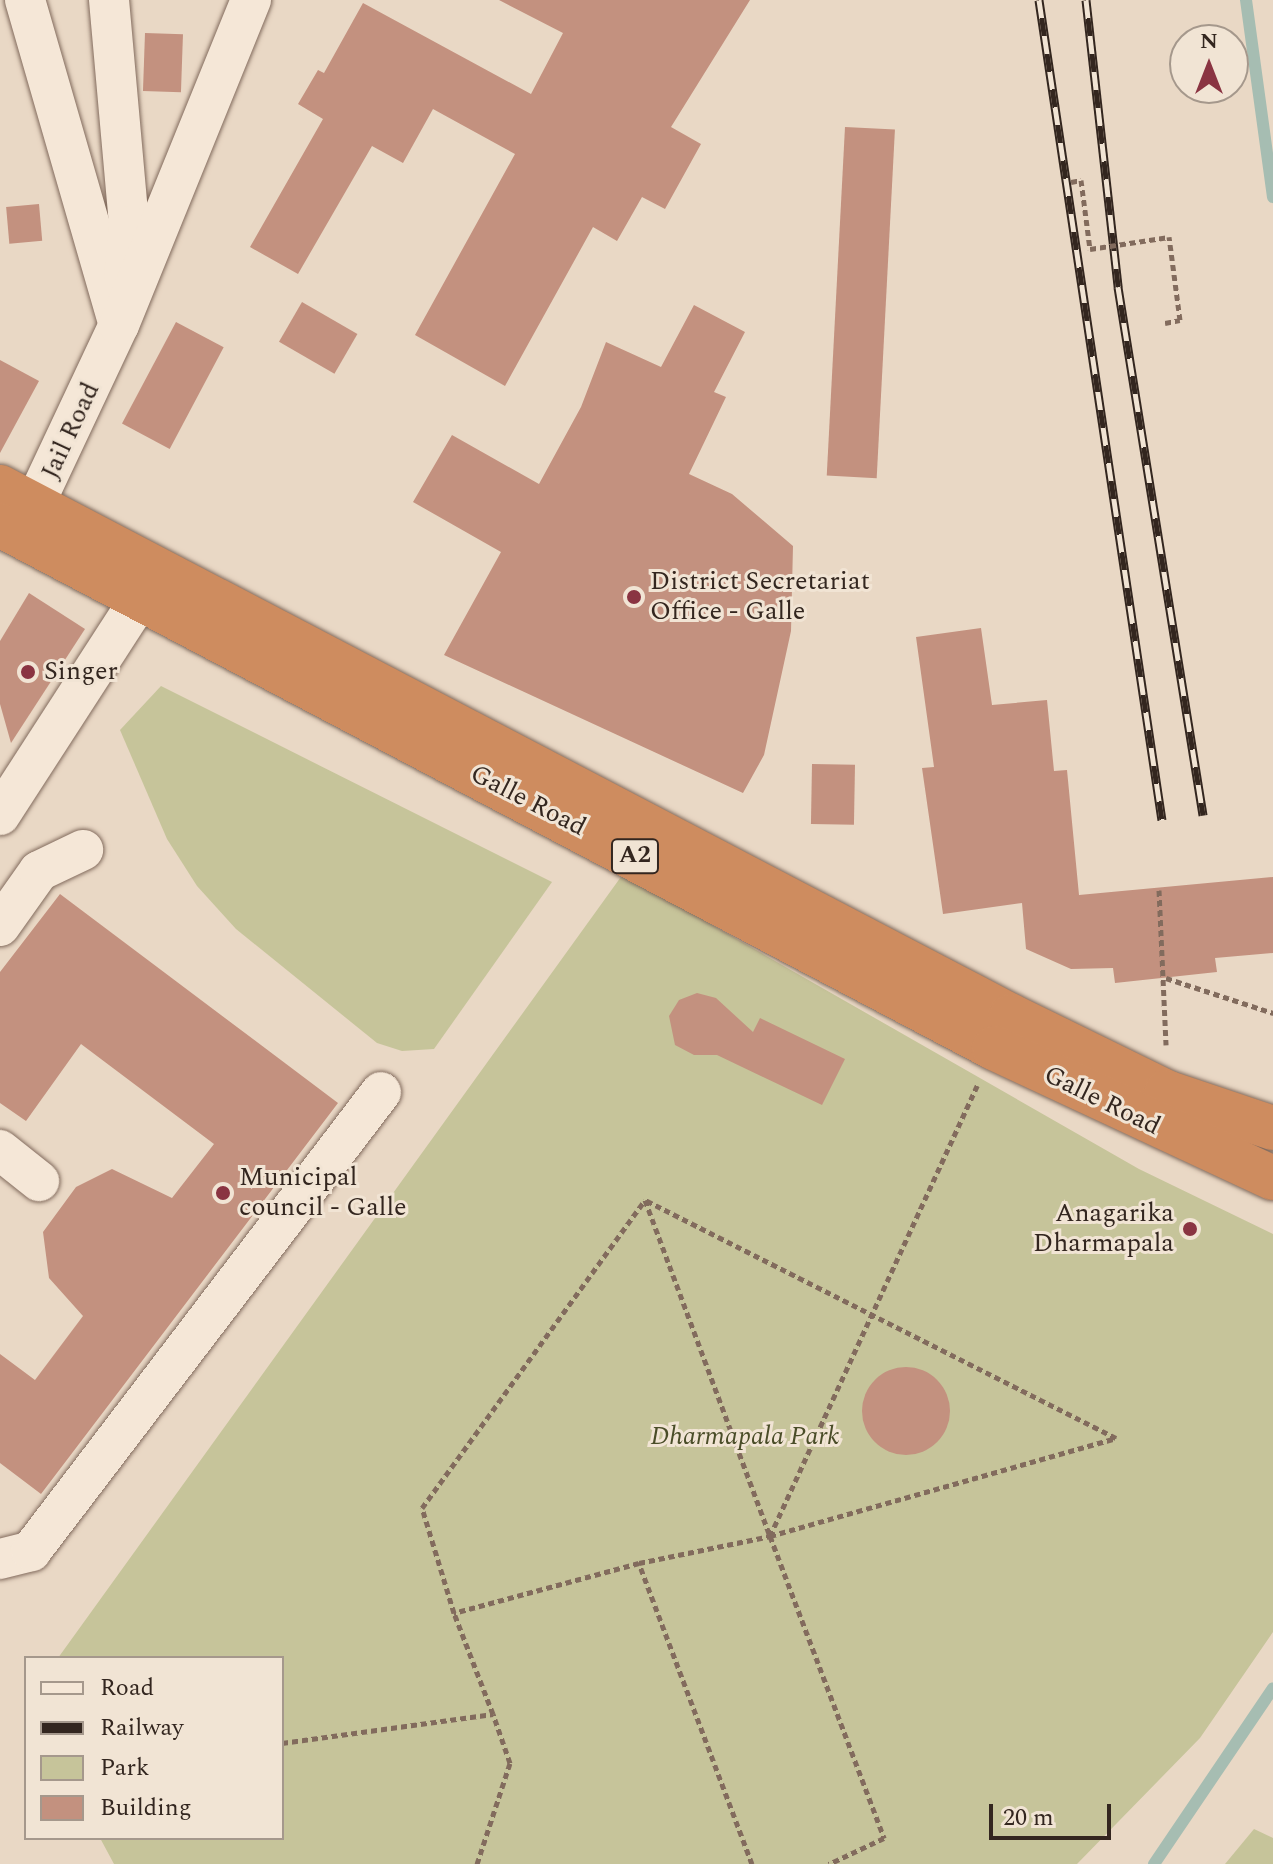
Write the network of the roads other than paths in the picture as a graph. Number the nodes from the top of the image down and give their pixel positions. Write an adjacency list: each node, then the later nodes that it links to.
1 (25, 0): 4 (street)
2 (109, 0): 4 (street)
3 (251, 0): 4 (street, Jail Road)
4 (119, 325): 5 (street, Jail Road)
5 (14, 513): 6 (highway, Galle Road / A2)
6 (150, 587): 7 (street); 11 (highway, Galle Road / A2); 13 (highway, Galle Road / A2)
7 (0, 815)
8 (83, 850): 9 (street)
9 (0, 926)
10 (381, 1092): 15 (street)
11 (1273, 1128)
12 (0, 1150): 14 (street)
13 (1273, 1178)
14 (39, 1181)
15 (0, 1559)

